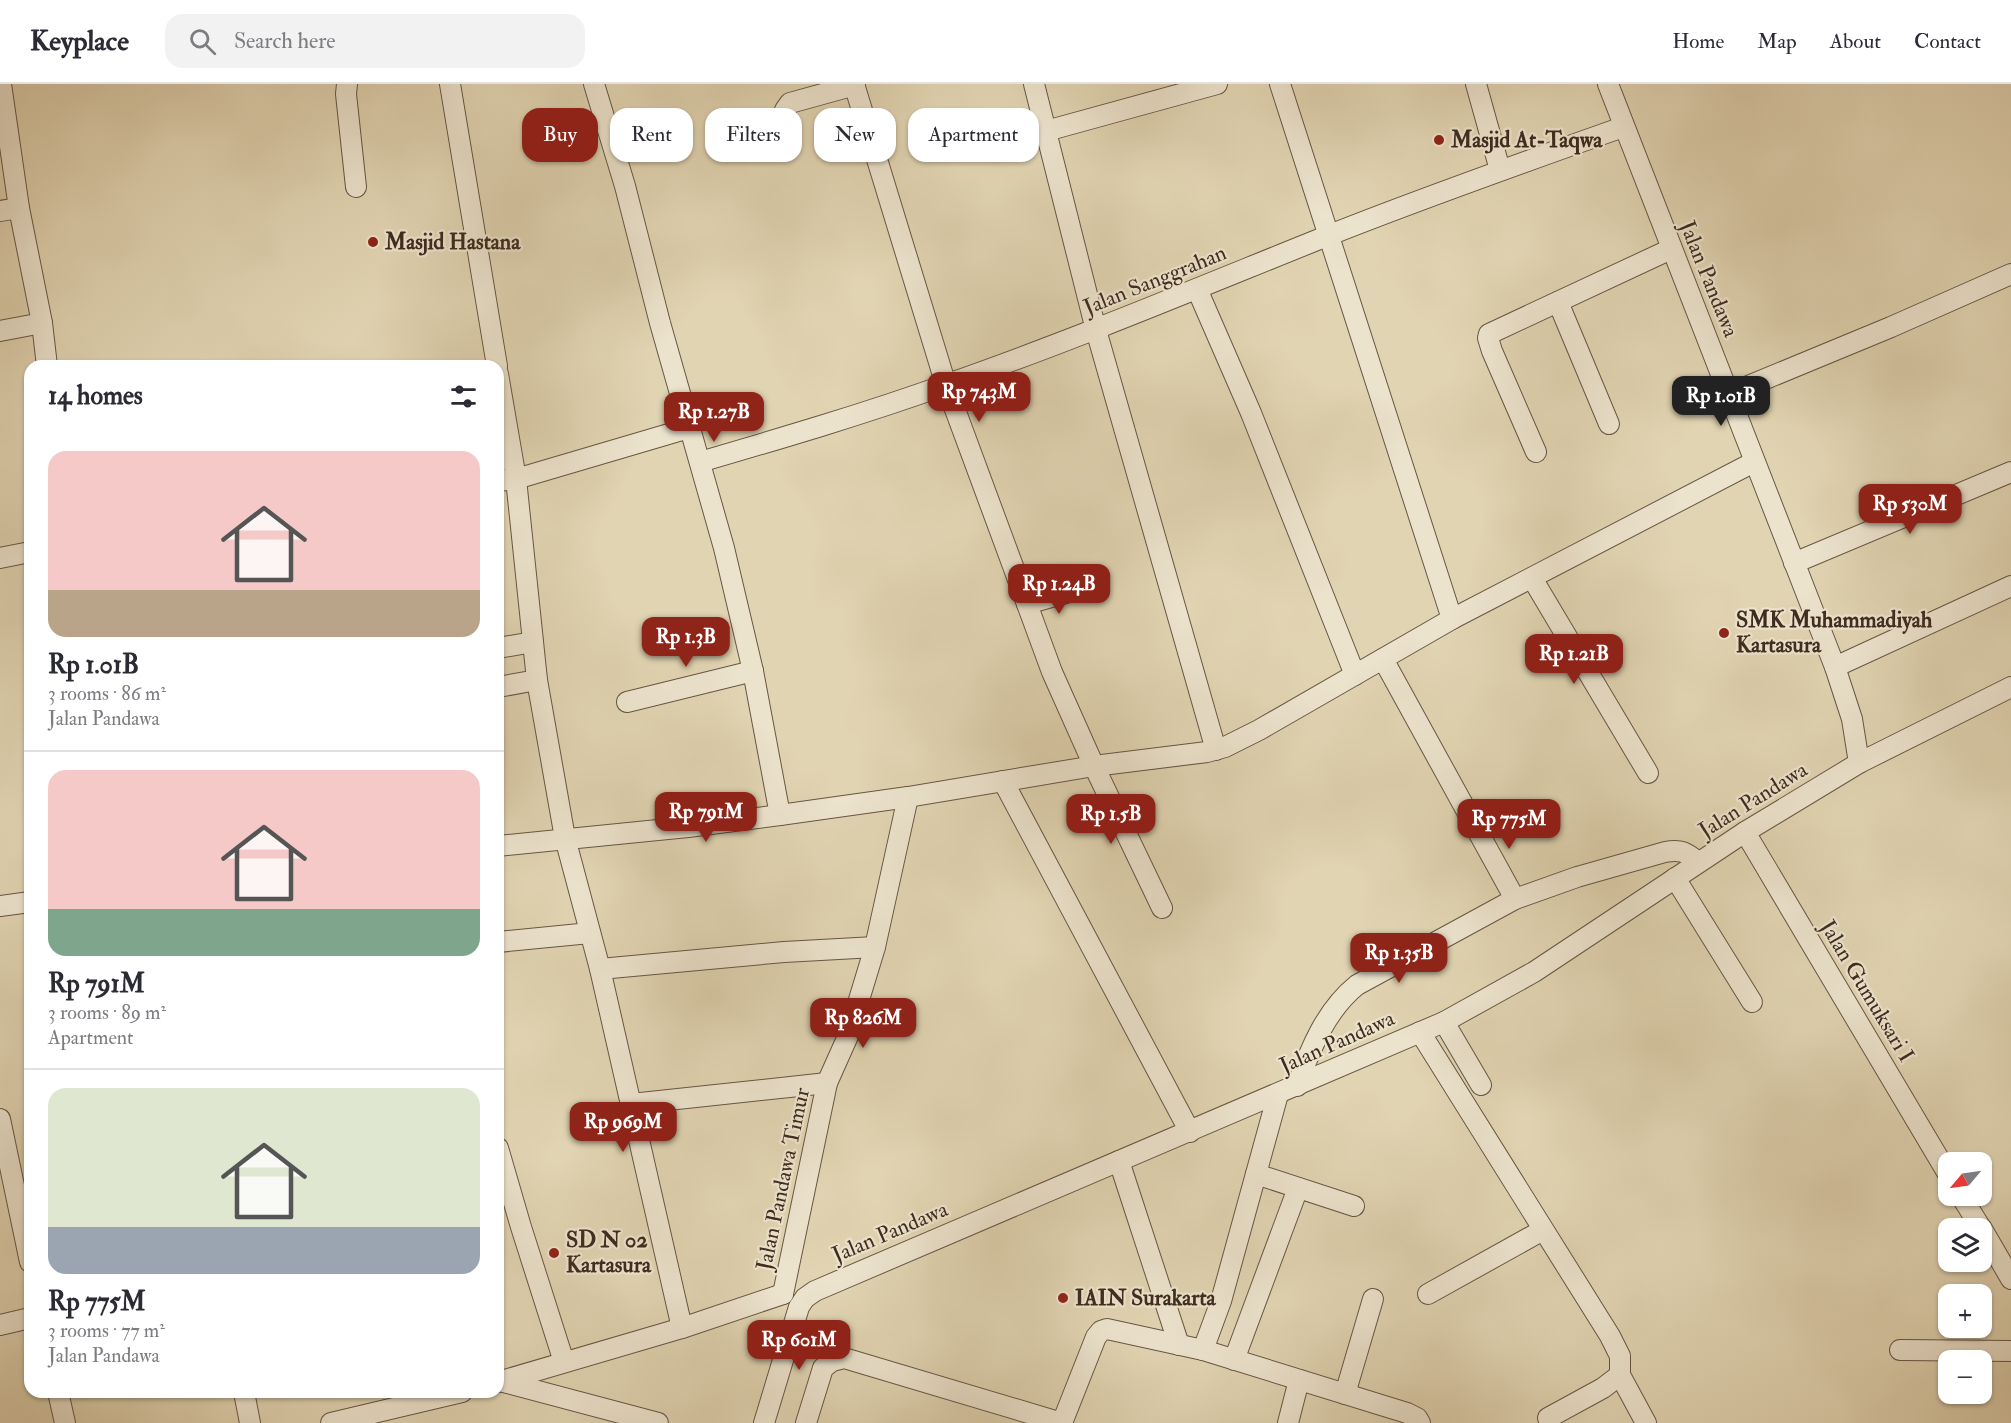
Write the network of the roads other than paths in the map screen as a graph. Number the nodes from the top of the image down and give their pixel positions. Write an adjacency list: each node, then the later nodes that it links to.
1 (1, 84): 16 (street)
2 (347, 84): 15 (street)
3 (450, 84): 26 (street)
4 (594, 84): 30 (street)
5 (1034, 84): 13 (street)
6 (1217, 84): 13 (street)
7 (1280, 84): 17 (street)
8 (1476, 84): 14 (street)
9 (1608, 84): 12 (street, Jalan Pandawa)
10 (855, 85): 11 (street); 27 (street)
11 (786, 108)
12 (1623, 127): 14 (street, Jalan Sanggrahan); 18 (street, Jalan Pandawa)
13 (1046, 131): 23 (street)
14 (1500, 170): 17 (street, Jalan Sanggrahan)
15 (356, 187)
16 (10, 210): 22 (street)
17 (1328, 236): 20 (street, Jalan Sanggrahan); 44 (street)
18 (1671, 249): 21 (street); 28 (street, Jalan Pandawa)
19 (2011, 274): 28 (street)
20 (1197, 289): 23 (street, Jalan Sanggrahan); 50 (street)
21 (1558, 302): 29 (street); 32 (street)
22 (42, 323): 24 (street); 25 (street)
23 (1096, 330): 27 (street, Jalan Sanggrahan); 55 (street)
24 (0, 331)
25 (46, 360)
26 (496, 360)
27 (946, 385): 33 (street, Jalan Sanggrahan); 43 (street)
28 (1729, 394): 34 (street, Jalan Pandawa)
29 (1609, 424)
30 (689, 428): 33 (street); 36 (street)
31 (504, 445): 36 (street)
32 (1536, 452)
33 (700, 462): 49 (street)
34 (1754, 462): 39 (street, Jalan Pandawa); 40 (street)
35 (2011, 472): 39 (street)
36 (507, 480): 45 (street)
37 (24, 553): 38 (street)
38 (0, 558)
39 (1794, 563): 48 (street, Jalan Pandawa)
40 (1532, 578): 44 (street); 58 (street)
41 (2011, 586): 48 (street)
42 (1080, 589): 43 (street)
43 (1027, 604): 57 (street)
44 (1452, 620): 47 (street)
45 (533, 642): 46 (street); 51 (street)
46 (504, 647)
47 (1383, 659): 50 (street); 67 (street)
48 (1835, 667): 56 (street, Jalan Pandawa)
49 (753, 671): 54 (street); 61 (street)
50 (1355, 675): 55 (street)
51 (537, 680): 52 (street); 63 (street)
52 (504, 686)
53 (2011, 687): 56 (street, Jalan Pandawa)
54 (627, 702)
55 (1216, 750): 57 (street)
56 (1859, 763): 62 (street, Jalan Pandawa)
57 (1094, 766): 59 (street); 70 (street)
58 (1648, 773)
59 (1004, 781): 60 (street); 84 (street)
60 (908, 797): 61 (street); 73 (street, Jalan Pandawa Timur)
61 (780, 815): 63 (street)
62 (1745, 832): 65 (street, Jalan Pandawa); 85 (street, Jalan Gumuksari I)
63 (565, 838): 64 (street); 71 (street)
64 (504, 845)
65 (1698, 862): 66 (street, Jalan Pandawa); 67 (street)
66 (1675, 878): 75 (street); 76 (street, Jalan Pandawa)
67 (1515, 899): 80 (street)
68 (24, 903): 69 (street)
69 (0, 906)
70 (1162, 908)
71 (590, 933): 72 (street); 74 (street)
72 (504, 941)
73 (876, 947): 74 (street); 78 (street, Jalan Pandawa Timur)
74 (600, 969): 82 (street)
75 (1752, 1002)
76 (1444, 1022): 77 (street, Jalan Pandawa); 79 (street)
77 (1419, 1032): 80 (street, Jalan Pandawa); 91 (street)
78 (827, 1083): 82 (street); 95 (street, Jalan Pandawa Timur)
79 (1481, 1085)
80 (1297, 1086): 81 (street, Jalan Pandawa)
81 (1278, 1094): 84 (street, Jalan Pandawa); 88 (street)
82 (631, 1104): 101 (street)
83 (0, 1119): 92 (street)
84 (1190, 1132): 86 (street, Jalan Pandawa)
85 (1938, 1157)
86 (1119, 1161): 98 (street, Jalan Pandawa); 102 (street)
87 (504, 1169): 107 (street)
88 (1256, 1174): 89 (street); 103 (street)
89 (1298, 1188): 90 (street); 106 (street)
90 (1354, 1206)
91 (1543, 1230): 96 (street); 108 (street)
92 (24, 1233)
93 (1992, 1247): 94 (street)
94 (2011, 1279)
95 (783, 1294): 98 (street); 101 (street)
96 (1428, 1294)
97 (1373, 1299): 112 (street)
98 (801, 1302): 121 (street)
99 (24, 1319): 100 (street)
100 (0, 1325)
101 (682, 1328): 107 (street)
102 (1179, 1345): 103 (street); 123 (street)
103 (1203, 1350): 106 (street)
104 (1900, 1350): 105 (street)
105 (2011, 1351)
106 (1234, 1360): 110 (street)
107 (564, 1362): 109 (street)
108 (1620, 1375): 116 (street); 126 (street)
109 (504, 1380)
110 (1299, 1380): 112 (street); 124 (street)
111 (504, 1382): 120 (street)
112 (1345, 1394): 125 (street)
113 (59, 1398): 117 (street)
114 (245, 1398): 118 (street)
115 (437, 1398): 119 (street)
116 (1548, 1418)
117 (65, 1423)
118 (250, 1423)
119 (333, 1423)
120 (657, 1423)
121 (764, 1423)
122 (806, 1423): 123 (street)
123 (1062, 1423)
124 (1288, 1423)
125 (1420, 1423)
126 (1646, 1423)

